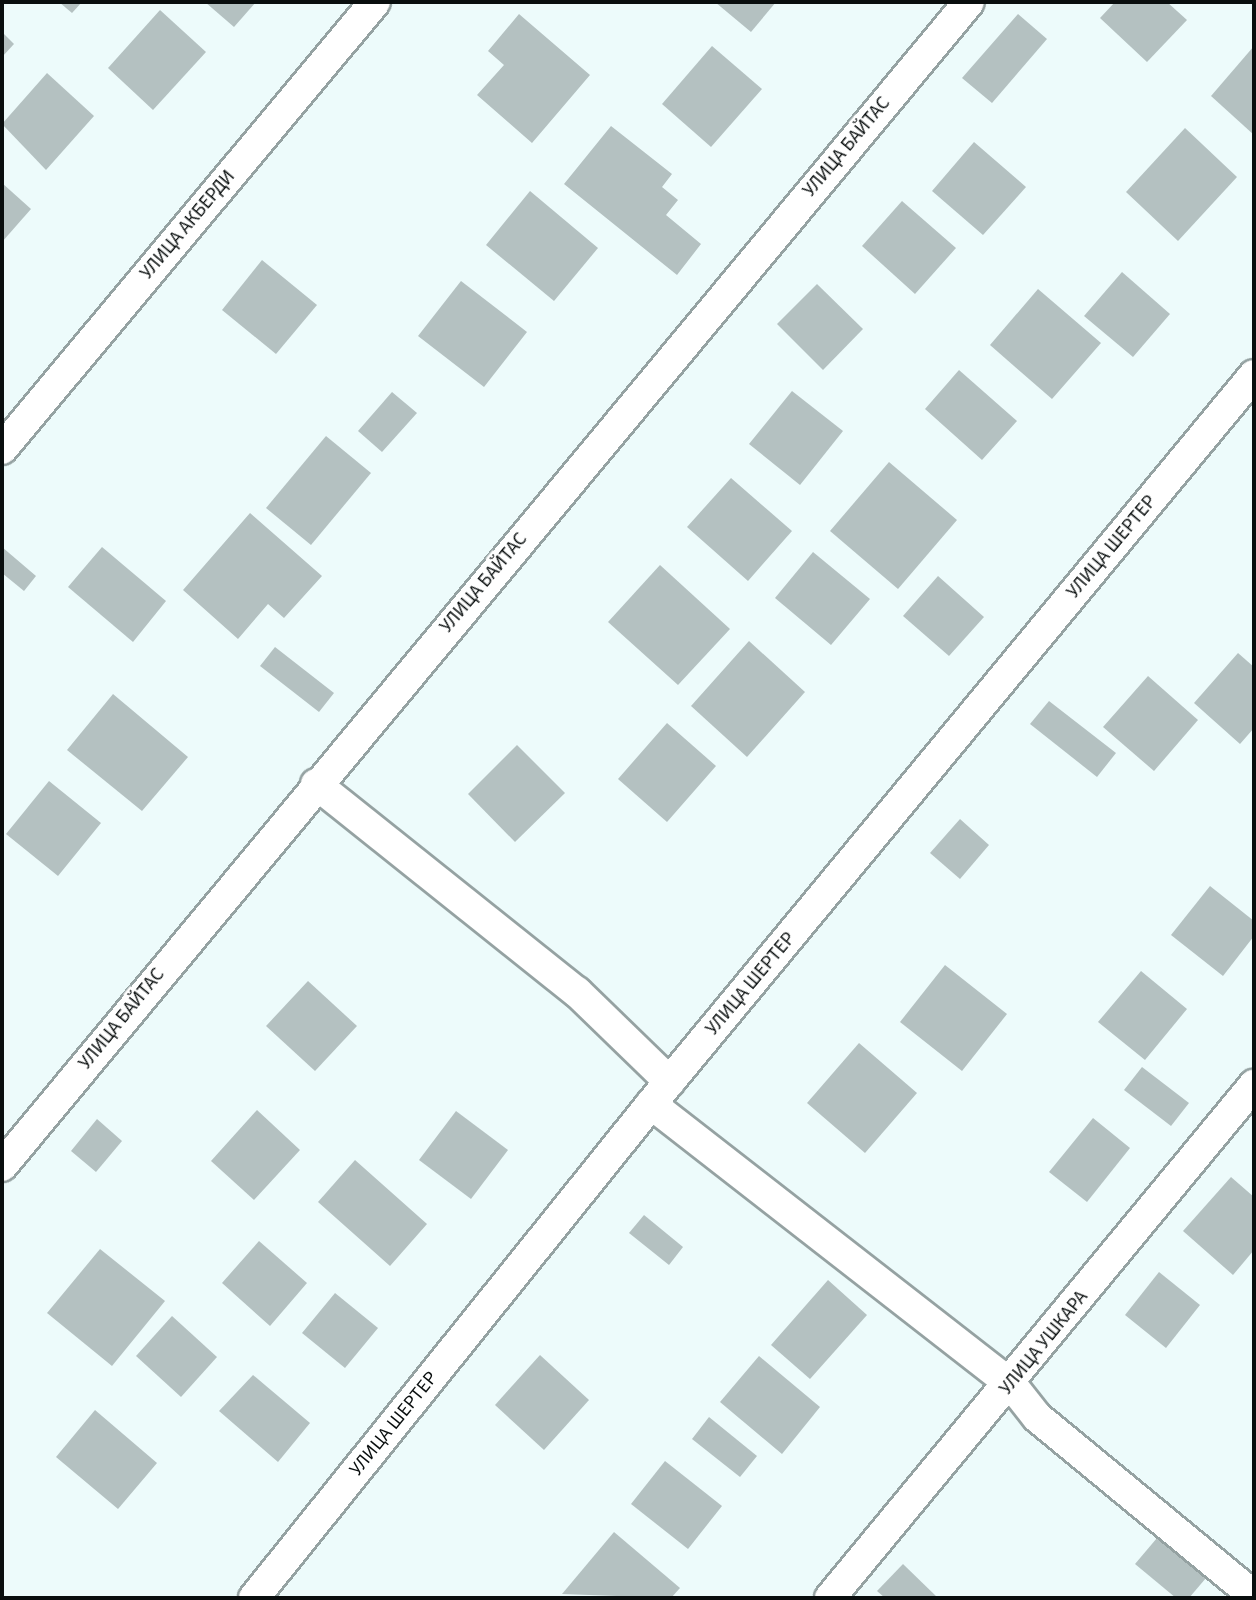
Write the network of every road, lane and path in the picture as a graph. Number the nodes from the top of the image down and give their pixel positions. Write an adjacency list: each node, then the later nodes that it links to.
1 (375, 2): 4 (street, УЛИЦА АКБЕРДИ)
2 (969, 2): 5 (street, УЛИЦА БАЙТАС)
3 (1254, 375): 7 (street, УЛИЦА ШЕРТЕР)
4 (2, 449)
5 (316, 784): 7 (street); 8 (street, УЛИЦА БАЙТАС)
6 (1254, 1085): 9 (street, УЛИЦА УШКАРА)
7 (660, 1093): 9 (street); 11 (street, УЛИЦА ШЕРТЕР)
8 (2, 1166)
9 (1011, 1384): 10 (street); 12 (street, УЛИЦА УШКАРА)
10 (1254, 1596)
11 (254, 1598)
12 (830, 1598)

